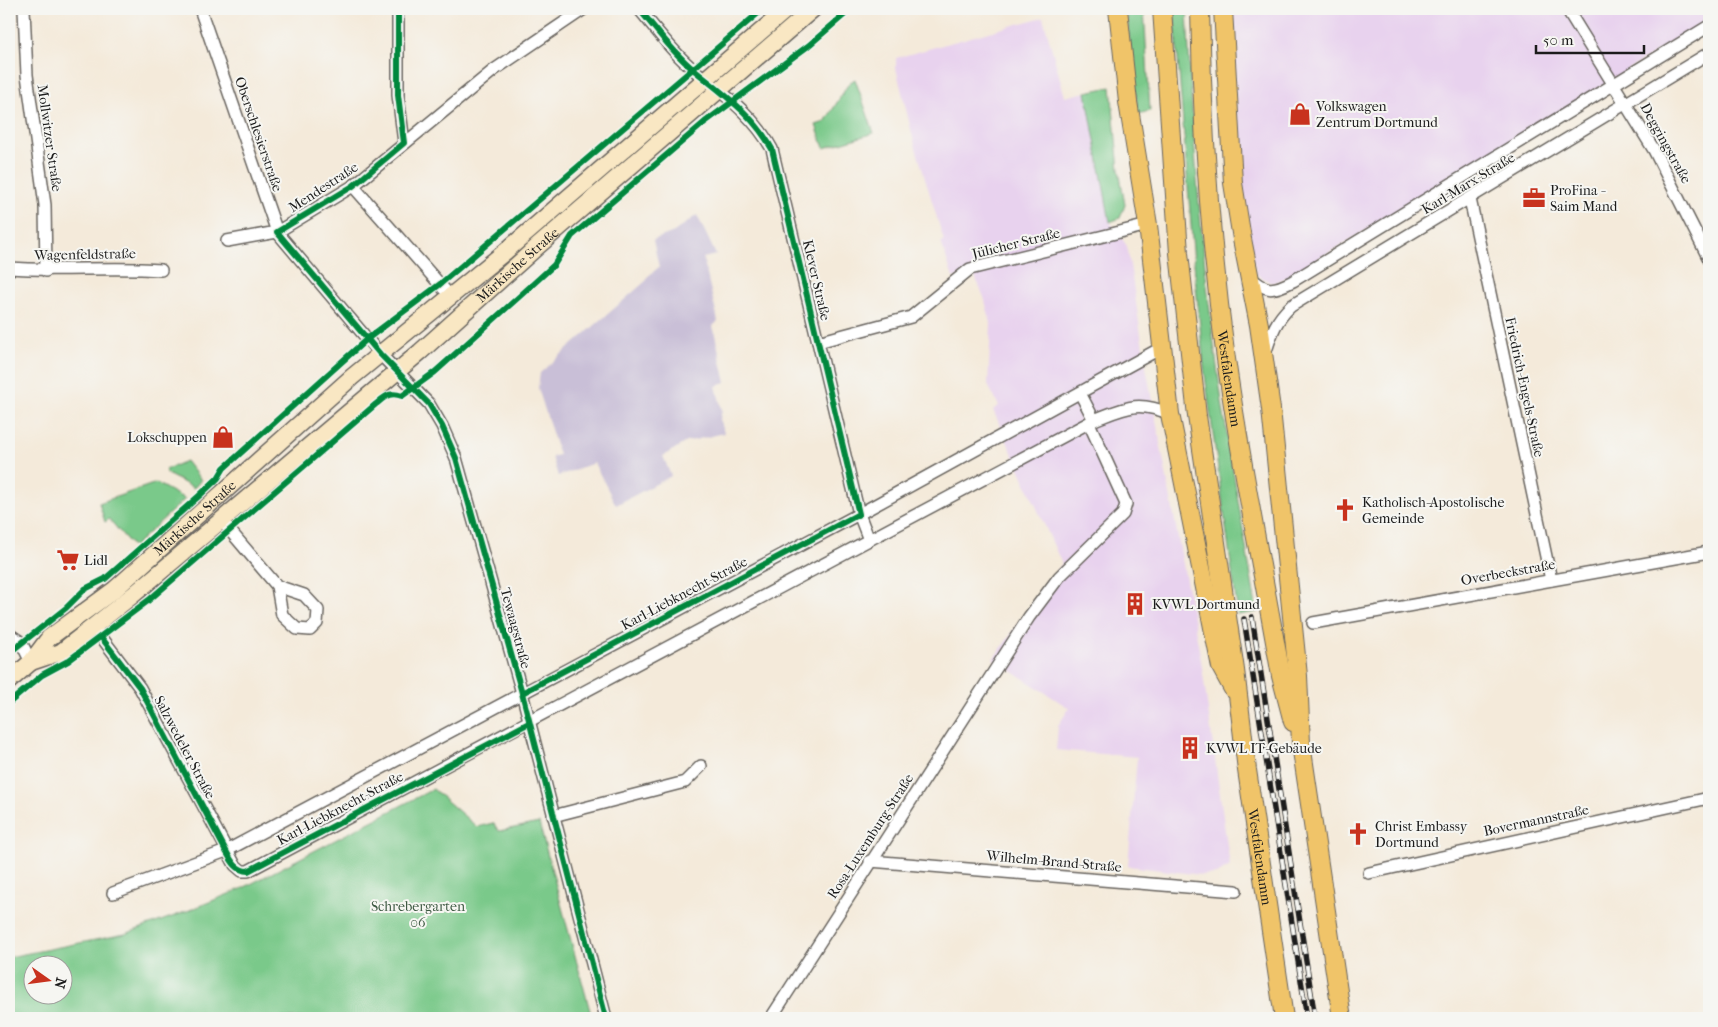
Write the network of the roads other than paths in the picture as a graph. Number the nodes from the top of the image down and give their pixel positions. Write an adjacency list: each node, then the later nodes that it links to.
1 (24, 9): 27 (street, Mollwitzer Straße)
2 (200, 9): 23 (street, Oberschlesierstraße)
3 (398, 9): 19 (street)
4 (584, 9): 19 (street, Mendestraße)
5 (639, 9): 15 (street, Klever Straße)
6 (787, 9): 15 (main road, Märkische Straße)
7 (813, 9): 17 (main road, Märkische Straße)
8 (1118, 9): 22 (main road, Westfalendamm)
9 (1162, 9): 51 (main road, Westfalendamm)
10 (1200, 9): 53 (main road, Westfalendamm)
11 (1223, 9): 29 (main road, Westfalendamm)
12 (1567, 9): 16 (street, Deggingstraße)
13 (1709, 26): 16 (street, Karl-Marx-Straße)
14 (1709, 53): 18 (street, Karl-Marx-Straße)
15 (705, 78): 17 (street, Klever Straße); 30 (main road, Märkische Straße)
16 (1615, 83): 18 (street, Deggingstraße); 29 (street, Karl-Marx-Straße)
17 (720, 89): 31 (street, Klever Straße); 35 (main road, Märkische Straße)
18 (1625, 99): 21 (street, Karl-Marx-Straße); 25 (street, Deggingstraße)
19 (404, 142): 20 (street, Mendestraße)
20 (353, 186): 23 (street, Mendestraße); 30 (street, Mendestraße)
21 (1470, 199): 34 (street, Karl-Marx-Straße); 43 (street, Friedrich-Engels-Straße)
22 (1148, 225): 31 (street, Jülicher Straße); 32 (main road, Westfalendamm)
23 (276, 232): 24 (street, Mendestraße); 33 (street, Oberschlesierstraße)
24 (227, 241)
25 (1709, 259)
26 (9, 268): 27 (street, Wagenfeldstraße)
27 (46, 270): 28 (street, Wagenfeldstraße)
28 (161, 270)
29 (1249, 276): 34 (main road, Westfalendamm)
30 (451, 297): 33 (main road, Märkische Straße)
31 (818, 342): 39 (street, Klever Straße)
32 (1162, 348): 36 (street, Karl-Liebknecht-Straße); 37 (main road, Westfalendamm)
33 (380, 354): 35 (street, Tewaagstraße); 48 (main road, Märkische Straße)
34 (1264, 355): 53 (main road, Westfalendamm)
35 (398, 371): 40 (main road, Märkische Straße); 50 (street, Tewaagstraße)
36 (1080, 393): 38 (street); 39 (street, Karl-Liebknecht-Straße)
37 (1170, 414): 38 (street, Karl-Liebknecht-Straße); 51 (main road, Westfalendamm)
38 (1091, 421): 41 (street, Karl-Liebknecht-Straße); 58 (street, Rosa-Luxemburg-Straße)
39 (859, 514): 41 (street); 50 (street, Karl-Liebknecht-Straße)
40 (221, 520): 44 (street, Märkische Straße); 46 (main road, Märkische Straße)
41 (869, 540): 52 (street, Karl-Liebknecht-Straße)
42 (1709, 552): 43 (street, Overbeckstraße)
43 (1551, 580): 45 (street, Overbeckstraße)
44 (277, 586)
45 (1313, 623)
46 (93, 626): 48 (main road, Märkische Straße); 57 (street, Salzwedeler Straße)
47 (9, 634): 48 (street)
48 (31, 662): 49 (main road, Märkische Straße)
49 (9, 681)
50 (522, 694): 52 (street, Tewaagstraße); 57 (street, Karl-Liebknecht-Straße)
51 (1237, 696): 65 (main road, Westfalendamm)
52 (529, 723): 56 (street, Tewaagstraße); 59 (street, Karl-Liebknecht-Straße)
53 (1301, 744): 66 (main road, Westfalendamm)
54 (701, 766): 56 (street)
55 (1709, 798): 60 (street, Bovermannstraße)
56 (553, 816): 63 (street, Tewaagstraße)
57 (226, 851): 59 (street, Salzwedeler Straße); 62 (street, Karl-Liebknecht-Straße)
58 (870, 861): 61 (street, Wilhelm-Brand-Straße); 64 (street, Rosa-Luxemburg-Straße)
59 (242, 871)
60 (1369, 873)
61 (1236, 891)
62 (113, 893)
63 (606, 1018)
64 (772, 1018)
65 (1284, 1018)
66 (1342, 1018)

